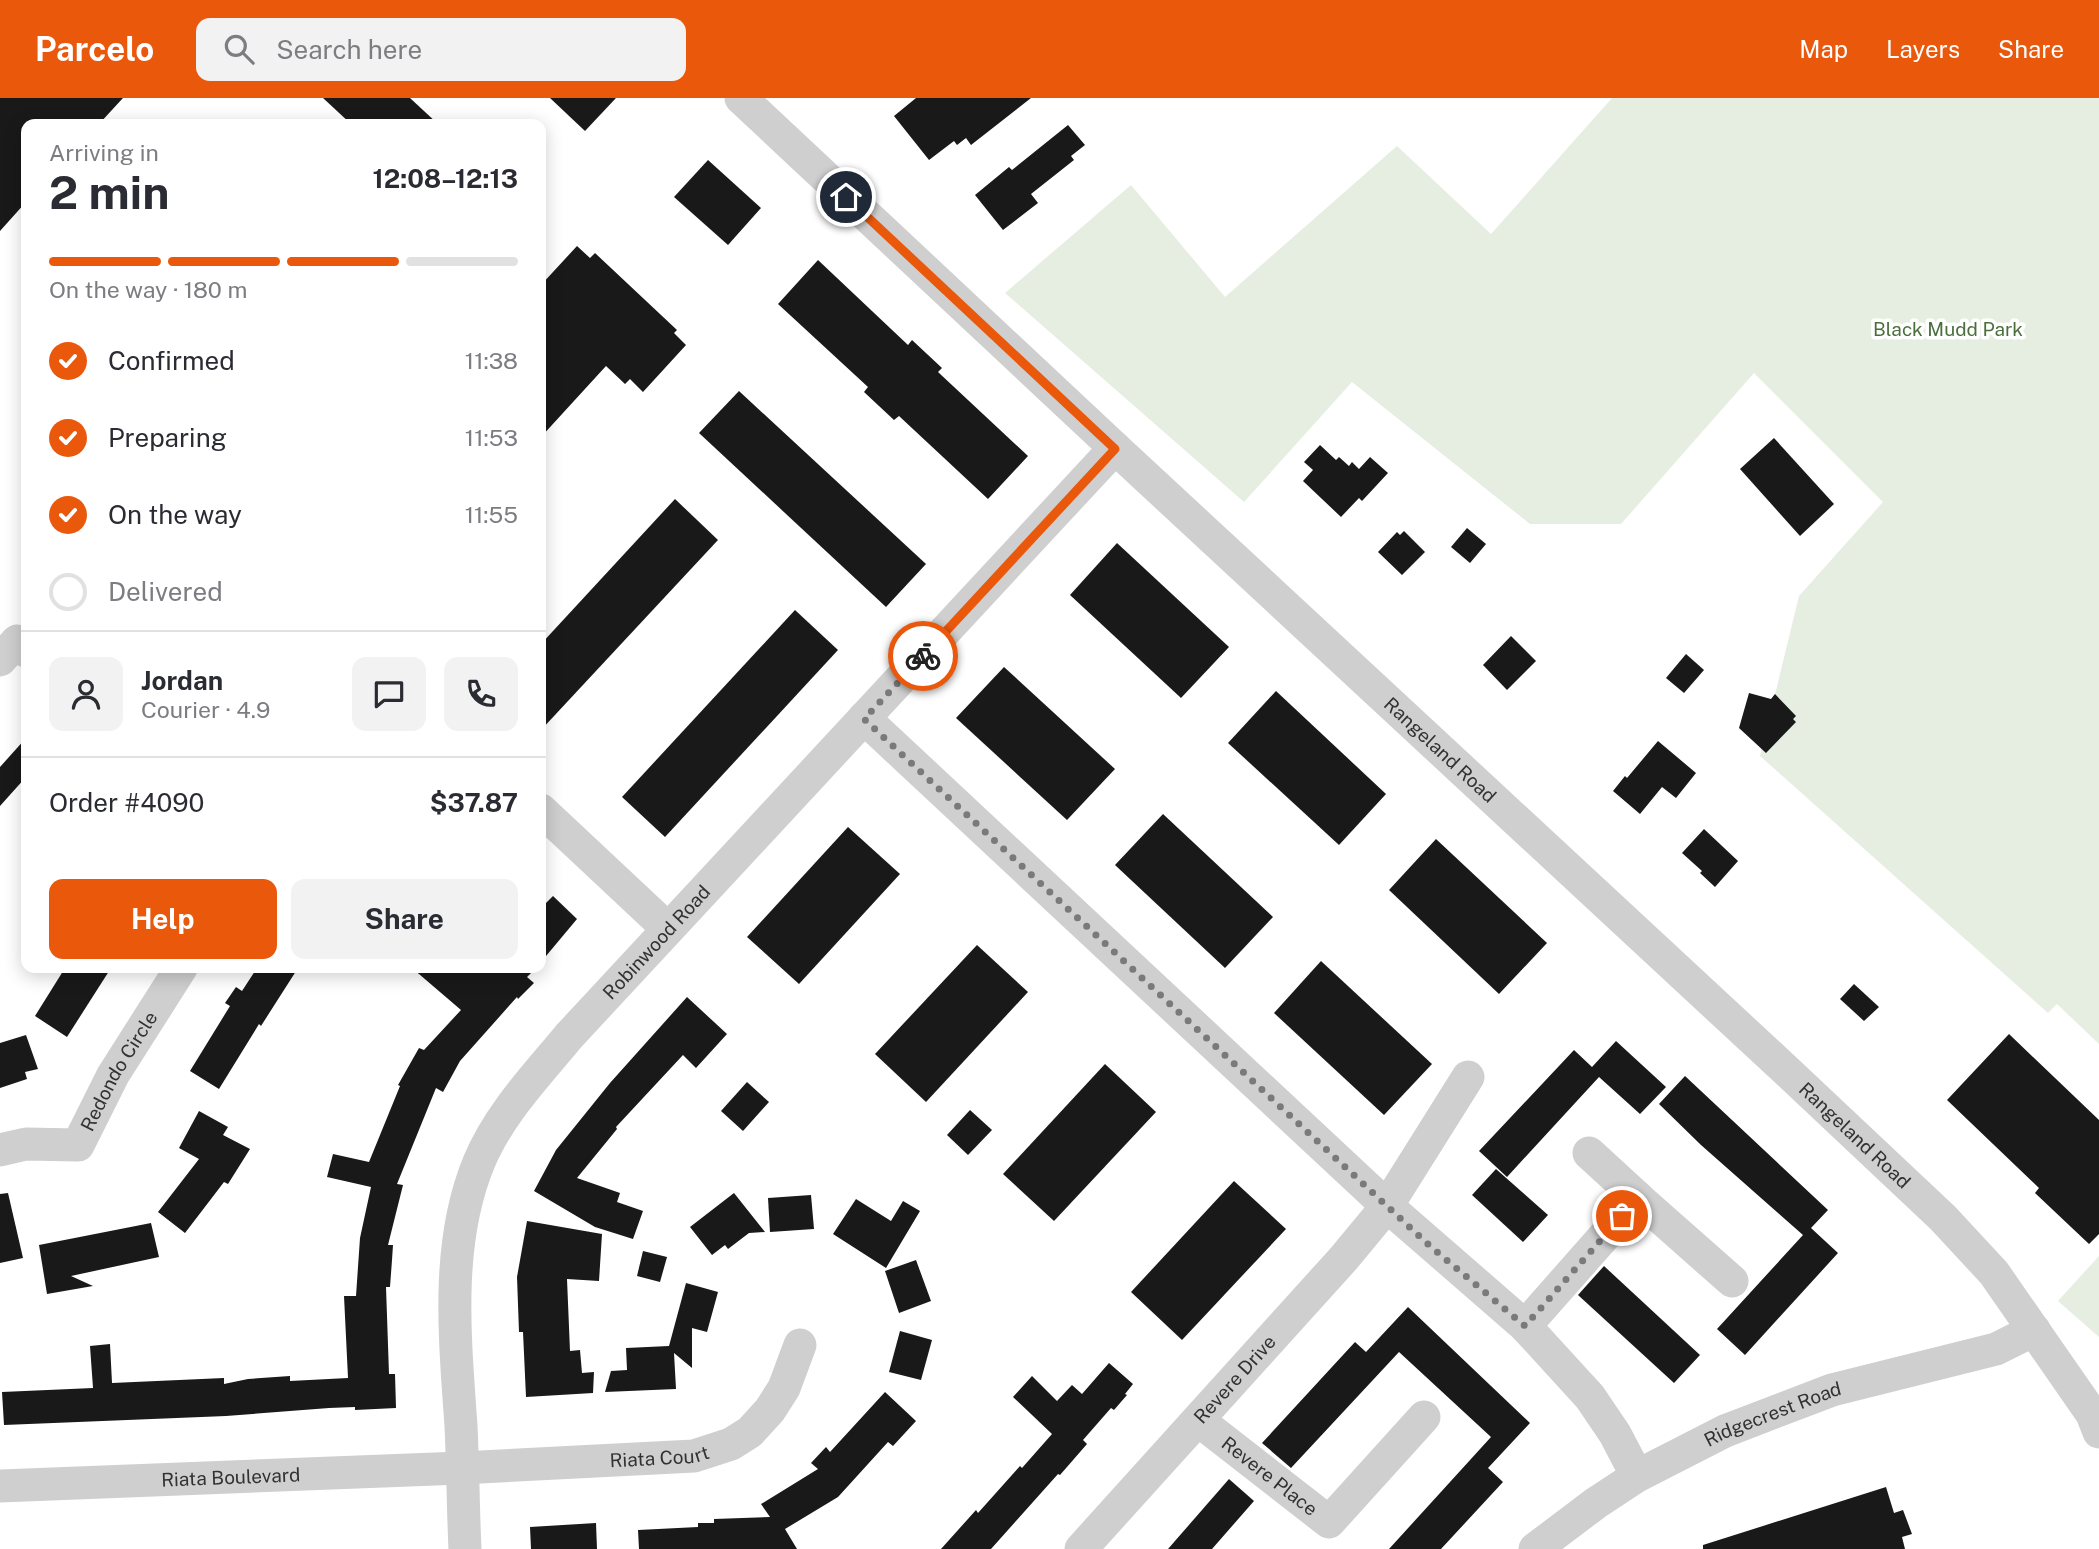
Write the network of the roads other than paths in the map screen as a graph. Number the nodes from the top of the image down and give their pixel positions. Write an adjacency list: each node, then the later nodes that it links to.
1 (741, 98): 2 (street, Rangeland Road)
2 (1115, 449): 3 (street, Robinwood Road); 14 (street, Rangeland Road)
3 (864, 719): 5 (street, Robinwood Road); 11 (street)
4 (546, 815): 5 (street)
5 (668, 929): 19 (street, Robinwood Road)
6 (178, 973): 8 (street, Redondo Circle)
7 (1468, 1077): 11 (street, Revere Drive)
8 (0, 1150)
9 (1589, 1153): 10 (street)
10 (1638, 1198): 12 (street); 13 (street)
11 (1387, 1206): 13 (street); 18 (street, Revere Drive)
12 (1732, 1281)
13 (1525, 1326): 20 (street)
14 (2034, 1330): 17 (street, Rangeland Road); 20 (street, Ridgecrest Road)
15 (800, 1345): 19 (street, Riata Court)
16 (1424, 1418): 18 (street, Revere Place)
17 (2097, 1418)
18 (1198, 1420): 23 (street, Revere Drive)
19 (461, 1468): 21 (street, Riata Boulevard); 22 (street, Robinwood Road)
20 (1637, 1476): 24 (street, Ridgecrest Road)
21 (0, 1486)
22 (466, 1549)
23 (1081, 1549)
24 (1535, 1549)

